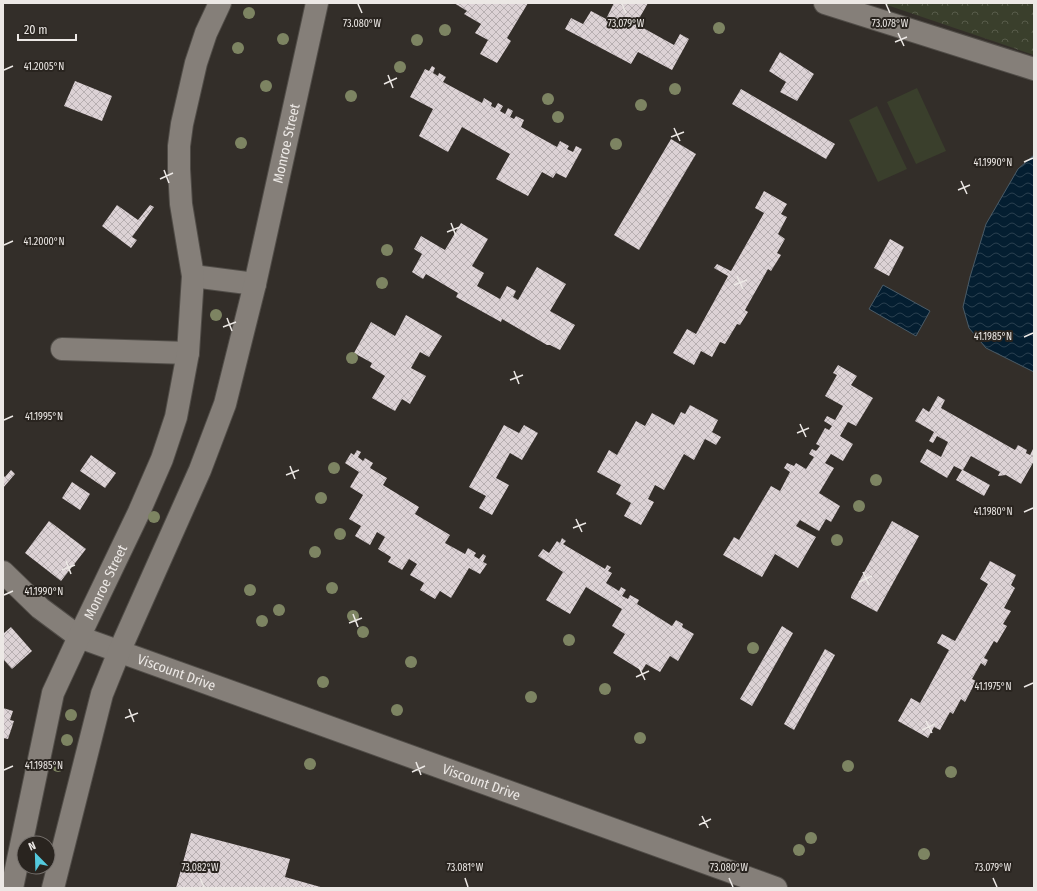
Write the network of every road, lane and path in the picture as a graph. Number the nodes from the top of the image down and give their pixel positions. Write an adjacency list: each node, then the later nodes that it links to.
1 (220, 3): 5 (street, Monroe Street)
2 (317, 3): 6 (street, Monroe Street)
3 (825, 3): 4 (street)
4 (1034, 69)
5 (193, 276): 6 (street); 8 (street, Monroe Street)
6 (255, 284): 11 (street, Monroe Street)
7 (62, 349): 8 (street)
8 (188, 353): 10 (street, Monroe Street)
9 (3, 572): 10 (street, Viscount Drive)
10 (78, 637): 11 (street, Viscount Drive); 12 (street, Monroe Street)
11 (119, 652): 13 (street, Monroe Street); 14 (street, Viscount Drive)
12 (12, 888)
13 (54, 888)
14 (776, 888)

